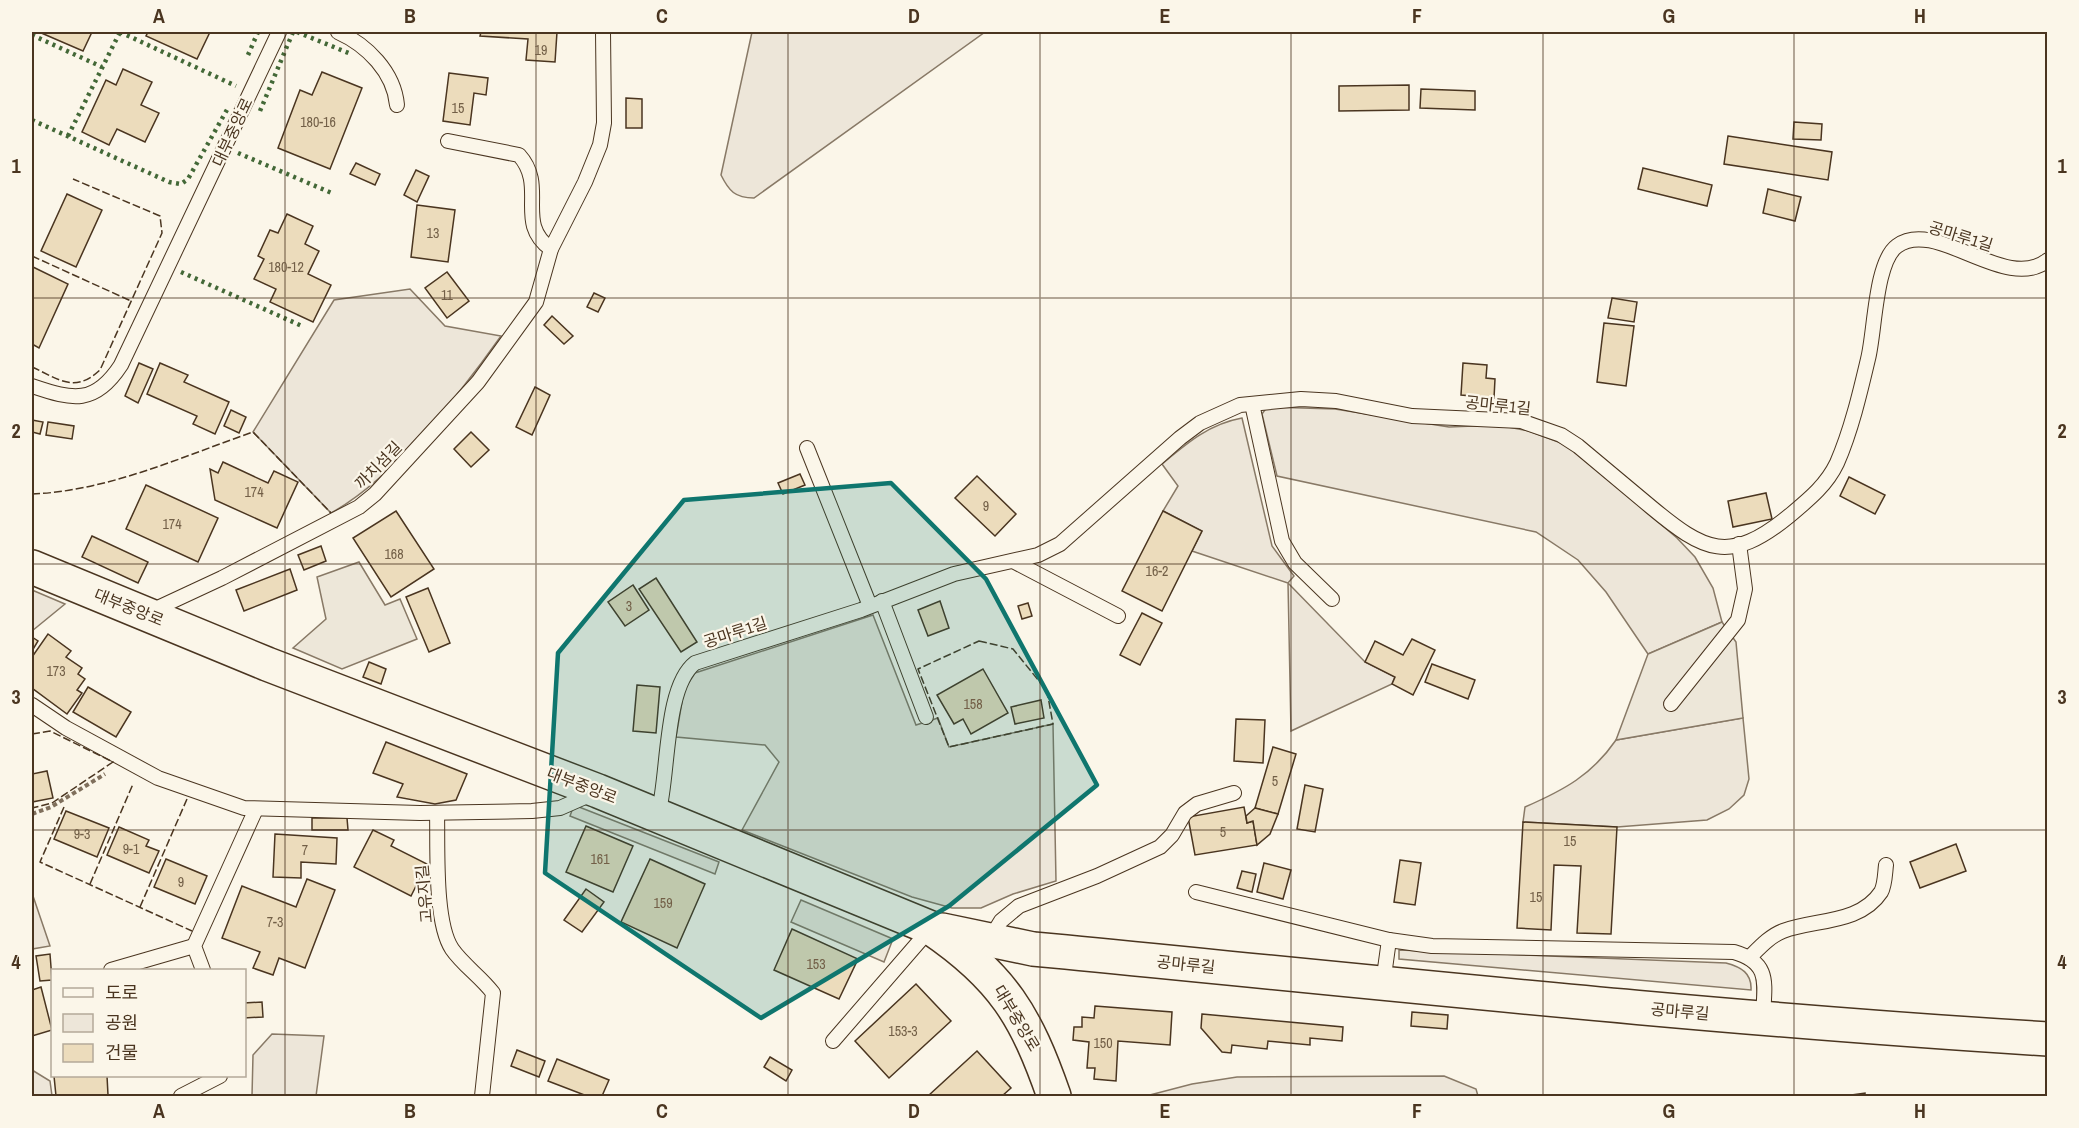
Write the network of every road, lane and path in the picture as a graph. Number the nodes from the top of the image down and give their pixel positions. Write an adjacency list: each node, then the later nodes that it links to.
1 (279, 32): 8 (lane, 대부중앙로)
2 (338, 32): 4 (lane)
3 (603, 32): 6 (lane, 까치섬길)
4 (397, 105)
5 (448, 141): 6 (lane)
6 (551, 249): 16 (lane, 까치섬길)
7 (2048, 260): 11 (lane, 공마루1길)
8 (32, 386)
9 (1252, 404): 11 (lane, 공마루1길); 12 (lane, 공마루1길); 14 (lane)
10 (807, 448): 15 (lane)
11 (1739, 544): 18 (lane)
12 (1013, 561): 15 (lane, 공마루1길); 17 (lane)
13 (32, 567): 16 (street, 대부중앙로)
14 (1332, 599)
15 (876, 603): 20 (lane); 27 (lane, 공마루1길)
16 (144, 614): 22 (street, 대부중앙로)
17 (1118, 616)
18 (1671, 704)
19 (32, 705): 21 (lane)
20 (926, 717)
21 (126, 761): 24 (lane); 26 (path)
22 (598, 791): 25 (lane); 27 (street, 대부중앙로)
23 (1234, 793): 31 (lane)
24 (256, 809): 25 (lane); 33 (lane)
25 (437, 813): 45 (lane, 고유지길)
26 (32, 814)
27 (658, 815): 30 (street, 대부중앙로)
28 (1886, 865): 35 (lane)
29 (1196, 892): 32 (lane)
30 (931, 928): 31 (street, 공마루길); 39 (street, 대부중앙로); 42 (lane)
31 (989, 940): 34 (street, 공마루길); 39 (lane)
32 (1389, 940): 35 (lane); 38 (lane)
33 (194, 946): 36 (lane); 37 (lane)
34 (1033, 949): 38 (street, 공마루길); 39 (street)
35 (1750, 957): 40 (lane)
36 (114, 969)
37 (203, 969)
38 (1383, 983): 40 (street, 공마루길)
39 (1000, 987): 46 (street, 대부중앙로)
40 (1763, 1018): 41 (street, 공마루길)
41 (2048, 1039)
42 (833, 1041)
43 (218, 1077): 44 (lane)
44 (182, 1096)
45 (482, 1096)
46 (1054, 1096)

